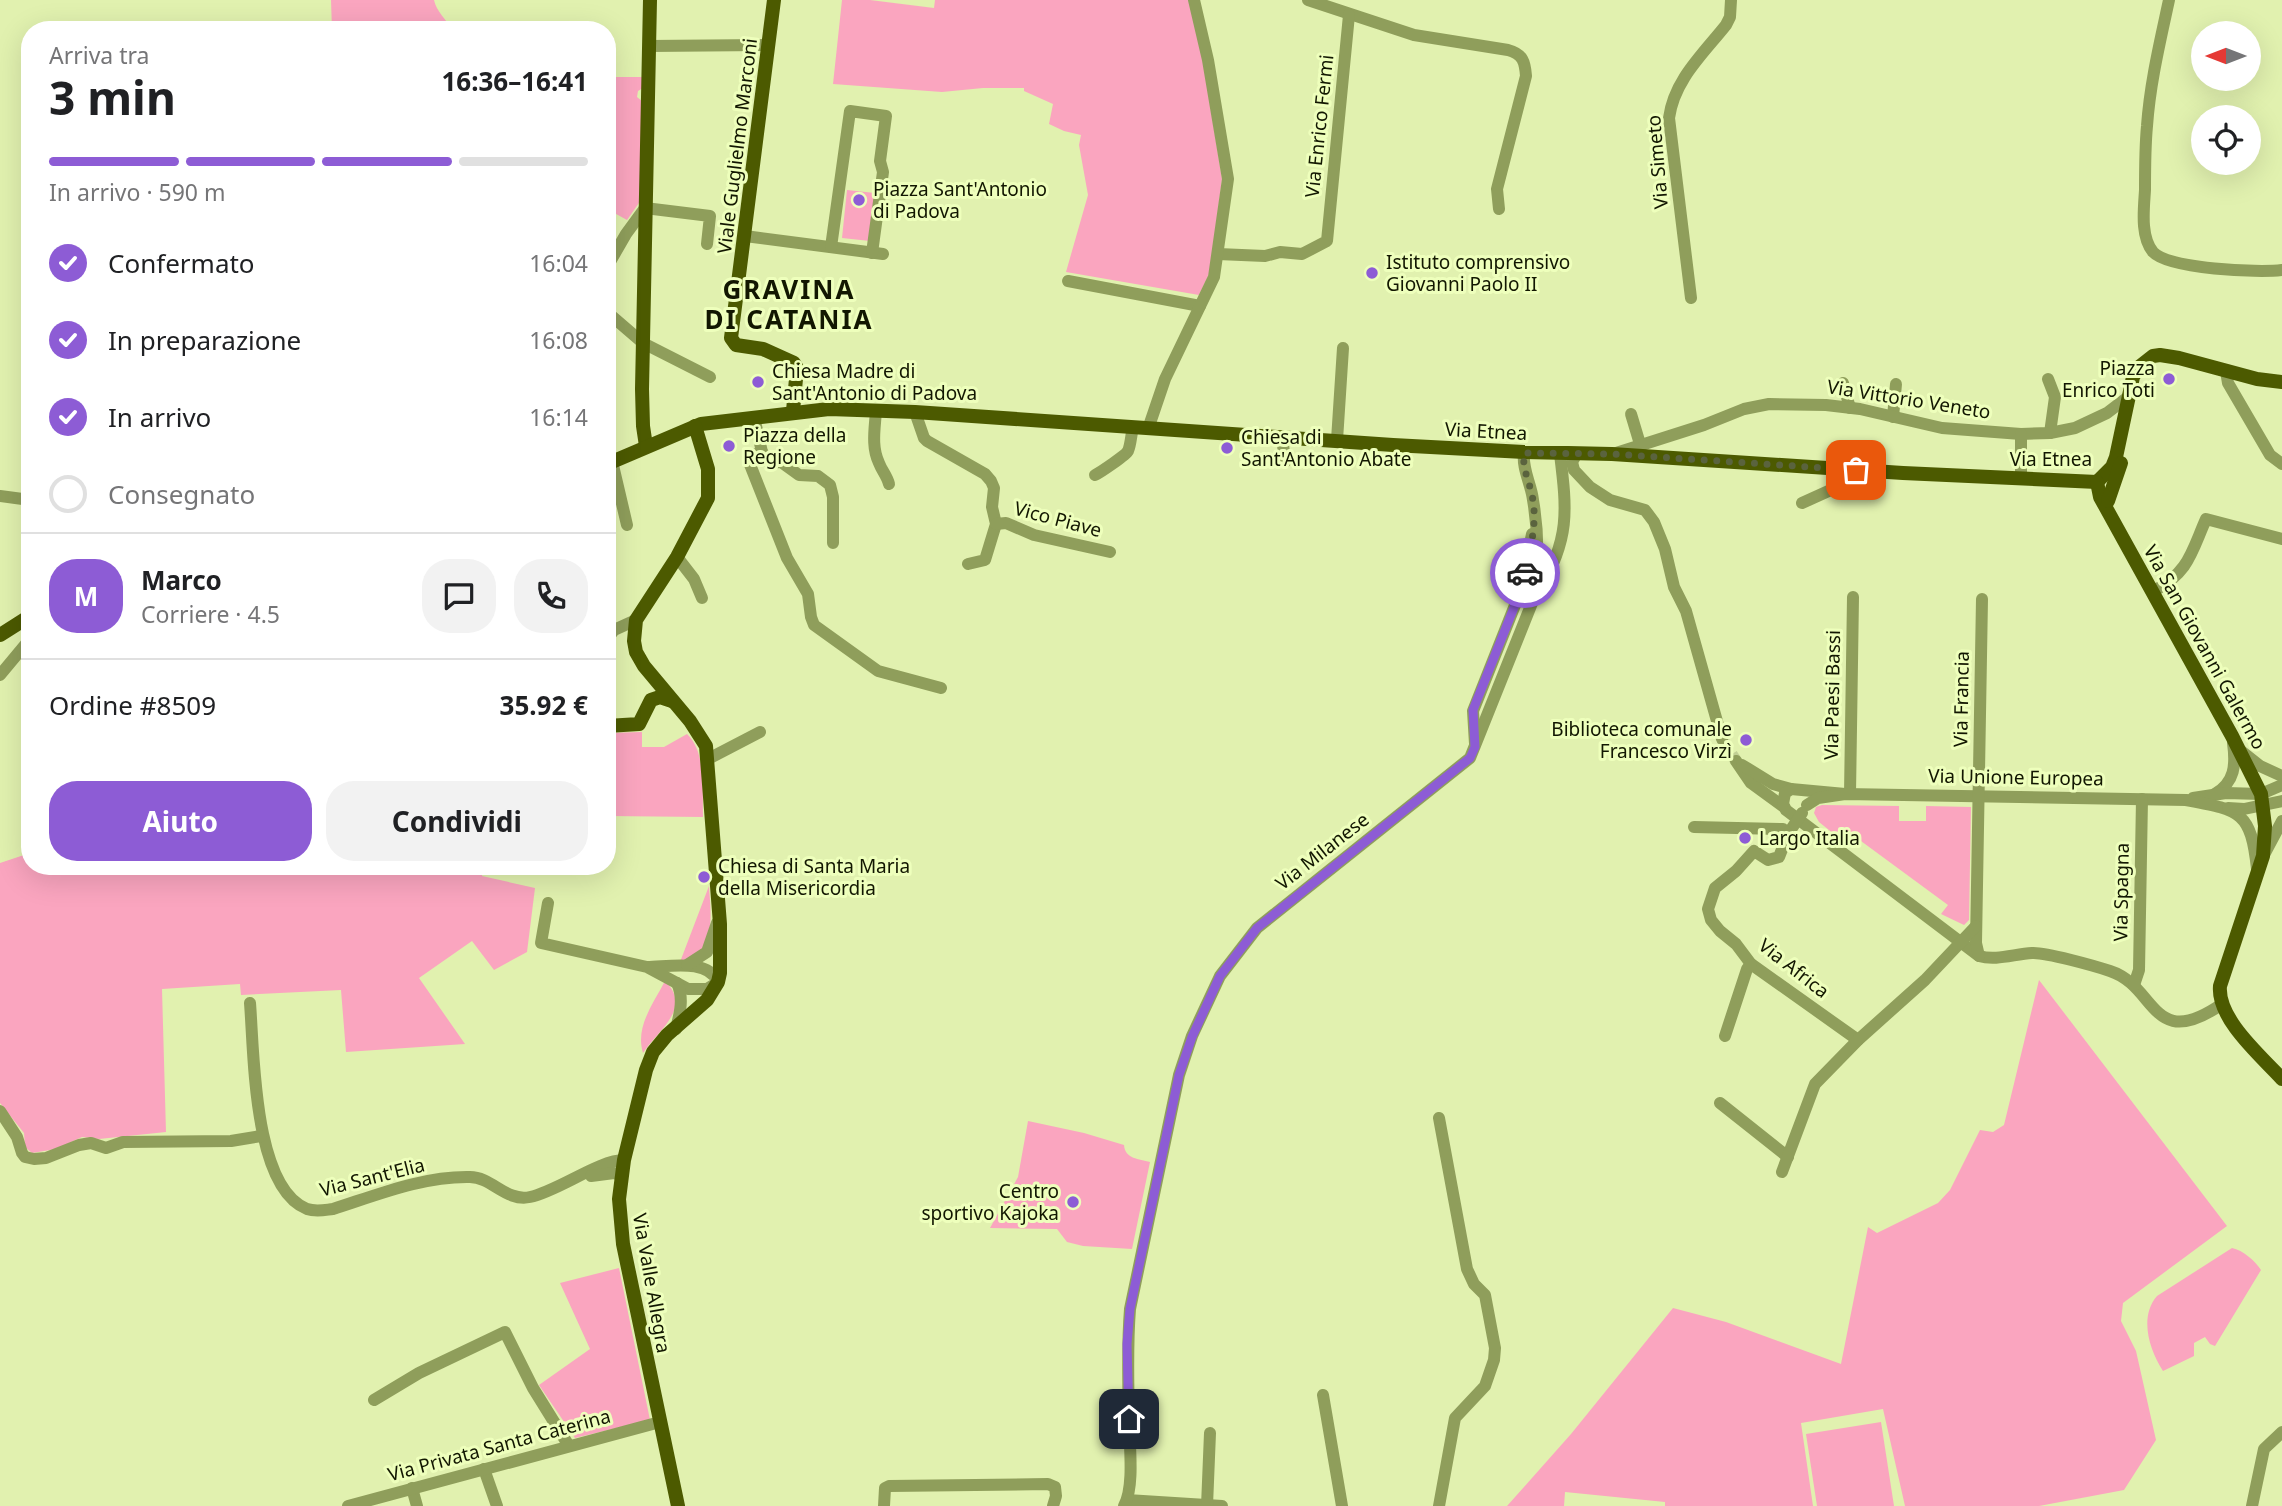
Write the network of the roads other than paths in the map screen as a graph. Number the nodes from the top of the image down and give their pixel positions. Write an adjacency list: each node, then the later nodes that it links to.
1 (650, 0): 9 (main road)
2 (774, 0): 8 (main road, Viale Guglielmo Marconi)
3 (1194, 0): 16 (street)
4 (1308, 0): 7 (street)
5 (1731, 0): 20 (street, Via Simeto)
6 (2169, 0): 18 (street)
7 (1349, 15): 11 (street); 16 (street, Via Enrico Fermi)
8 (769, 45): 9 (street); 13 (main road, Viale Guglielmo Marconi)
9 (649, 47): 10 (main road)
10 (645, 208): 12 (main road); 14 (street)
11 (1499, 209)
12 (640, 223): 17 (street); 23 (main road)
13 (746, 236): 15 (street); 34 (main road, Viale Guglielmo Marconi)
14 (707, 244)
15 (831, 247): 15 (street)
16 (1218, 254): 21 (street)
17 (616, 255)
18 (2282, 270)
19 (1068, 281): 21 (street)
20 (1691, 298)
21 (1199, 306): 40 (street)
22 (616, 320): 23 (street)
23 (643, 343): 26 (street); 47 (main road)
24 (1343, 348): 45 (street)
25 (2226, 371): 28 (main road, Via Etnea); 31 (main road, Via Etnea); 54 (street)
26 (710, 377)
27 (2048, 379): 41 (street)
28 (2282, 382)
29 (1843, 383): 32 (street)
30 (1896, 384): 38 (street)
31 (2128, 397): 41 (street, Via Vittorio Veneto); 43 (main road, Via Etnea)
32 (1850, 408): 38 (street, Via Vittorio Veneto); 46 (street, Via Vittorio Veneto)
33 (876, 410): 34 (main road, Via Etnea); 35 (main road, Via Etnea); 60 (street)
34 (793, 411): 37 (main road, Via Etnea)
35 (915, 412): 40 (main road, Via Etnea); 67 (street)
36 (1631, 414): 46 (street)
37 (754, 417): 39 (main road, Via Etnea); 48 (street)
38 (1893, 417): 42 (street, Via Vittorio Veneto)
39 (695, 426): 47 (main road, Via Etnea); 72 (main road)
40 (1140, 428): 44 (main road, Via Etnea); 57 (street)
41 (2050, 433): 42 (street, Via Vittorio Veneto)
42 (2021, 434): 58 (street)
43 (2122, 434): 59 (main road, Via Etnea); 65 (main road)
44 (1282, 436): 45 (main road, Via Etnea); 53 (street)
45 (1337, 440): 49 (main road, Via Etnea)
46 (1640, 444): 51 (street, Via Vittorio Veneto)
47 (646, 446): 52 (main road, Via Etnea)
48 (762, 452): 70 (street); 86 (street)
49 (1524, 453): 50 (main road, Via Etnea); 66 (street, Via Milanese)
50 (1560, 454): 55 (main road, Via Etnea); 55 (street)
51 (1612, 454): 55 (main road, Via Etnea); 56 (main road, Via Etnea)
52 (616, 460)
53 (1285, 462)
54 (2282, 464)
55 (1571, 467): 78 (street); 91 (street)
56 (1856, 470): 58 (main road, Via Etnea); 64 (street)
57 (1095, 475)
58 (2021, 479): 59 (main road, Via Etnea)
59 (2096, 482): 65 (main road, Via San Giovanni Galermo)
60 (889, 484)
61 (616, 485): 68 (street)
62 (0, 496): 63 (street)
63 (21, 499)
64 (1802, 503)
65 (2109, 507): 74 (main road, Via San Giovanni Galermo)
66 (1535, 517): 78 (street, Via Milanese); 93 (street)
67 (996, 524): 71 (street, Vico Piave); 73 (street)
68 (627, 525)
69 (2282, 539): 74 (street)
70 (833, 543)
71 (1110, 552)
72 (677, 557): 76 (street); 79 (main road)
73 (968, 564)
74 (2154, 591): 92 (main road, Via San Giovanni Galermo)
75 (1853, 597): 98 (street, Via Paesi Bassi)
76 (702, 598)
77 (1982, 599): 100 (street, Via Francia)
78 (1532, 603): 93 (street, Via Milanese)
79 (636, 620): 81 (street); 84 (main road)
80 (21, 622): 82 (main road)
81 (616, 628)
82 (0, 635)
83 (21, 650): 85 (street)
84 (644, 666): 87 (main road); 88 (main road)
85 (0, 675)
86 (941, 688)
87 (672, 701): 88 (main road); 94 (main road)
88 (647, 704): 89 (main road)
89 (616, 725)
90 (760, 732): 94 (street)
91 (1722, 738)
92 (2236, 742): 95 (street); 99 (street); 102 (main road, Via San Giovanni Galermo)
93 (1475, 747): 146 (street, Via Milanese)
94 (708, 758): 113 (main road)
95 (2282, 776)
96 (2282, 785): 102 (street)
97 (1797, 790): 98 (street, Via Unione Europea); 106 (street); 106 (street); 106 (street)
98 (1847, 793): 100 (street, Via Unione Europea); 106 (street)
99 (2215, 794): 102 (street); 103 (street)
100 (1979, 796): 101 (street, Via Unione Europea); 114 (street, Via Francia)
101 (2142, 799): 103 (street, Via Unione Europea); 122 (street, Via Spagna)
102 (2262, 799): 104 (street); 105 (street); 110 (main road, Via San Giovanni Galermo)
103 (2186, 800): 105 (street)
104 (2282, 801)
105 (2227, 807): 111 (street)
106 (1797, 811): 109 (street); 115 (street)
107 (2282, 821): 110 (street)
108 (1694, 827): 109 (street)
109 (1788, 834): 117 (street, Via Africa)
110 (2263, 856): 111 (main road, Via San Giovanni Galermo)
111 (2258, 873): 124 (main road, Via San Giovanni Galermo)
112 (548, 903): 119 (street)
113 (719, 916): 118 (street); 120 (main road)
114 (1976, 926): 115 (street); 116 (street, Via Francia)
115 (1961, 941): 116 (street); 127 (street)
116 (1979, 956): 122 (street)
117 (1751, 964): 126 (street); 127 (street, Via Africa)
118 (684, 966): 119 (street); 120 (street)
119 (647, 967): 121 (street)
120 (718, 982): 121 (street); 125 (main road, Via Valle Allegra)
121 (677, 983): 125 (street)
122 (2134, 985): 124 (street)
123 (250, 1003): 132 (street, Via Sant'Elia)
124 (2222, 1004): 128 (main road)
125 (676, 1029): 134 (main road, Via Valle Allegra)
126 (1725, 1036)
127 (1858, 1040): 133 (street)
128 (2282, 1079)
129 (1720, 1103): 133 (street)
130 (1, 1112): 132 (street)
131 (1439, 1118): 156 (street)
132 (261, 1136): 137 (street, Via Sant'Elia)
133 (1788, 1157): 135 (street)
134 (624, 1160): 136 (main road, Via Valle Allegra); 137 (street)
135 (1782, 1172)
136 (622, 1176): 137 (street); 140 (main road, Via Valle Allegra)
137 (577, 1179)
138 (1323, 1395): 155 (street)
139 (374, 1400): 143 (street)
140 (660, 1422): 143 (street, Via Privata Santa Caterina); 151 (main road, Via Valle Allegra)
141 (2282, 1432): 157 (street)
142 (1210, 1433): 147 (street)
143 (569, 1446): 144 (street, Via Privata Santa Caterina)
144 (484, 1469): 145 (street, Via Privata Santa Caterina); 150 (street)
145 (412, 1488): 148 (street, Via Privata Santa Caterina); 149 (street)
146 (1125, 1503): 147 (street)
147 (1207, 1505): 154 (street)
148 (348, 1506)
149 (417, 1506)
150 (497, 1506)
151 (678, 1506)
152 (884, 1506): 153 (street)
153 (1053, 1506)
154 (1222, 1506)
155 (1342, 1506)
156 (1439, 1506)
157 (2252, 1506)

